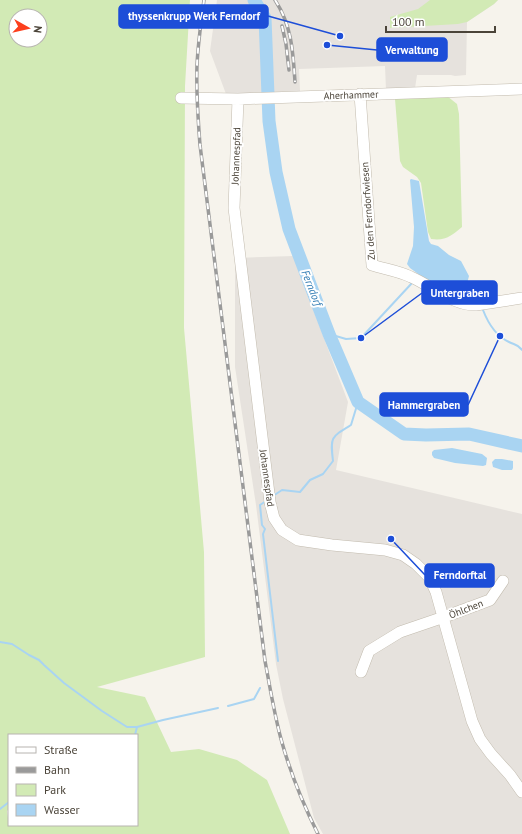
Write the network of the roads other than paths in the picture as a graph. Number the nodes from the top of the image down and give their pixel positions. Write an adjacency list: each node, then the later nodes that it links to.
1 (522, 89): 2 (street, Aherhammer)
2 (360, 94): 4 (street, Aherhammer); 5 (street, Zu den Ferndorfwiesen)
3 (181, 98): 4 (street, Aherhammer)
4 (238, 99): 7 (street, Johannespfad)
5 (522, 298)
6 (503, 581): 7 (street, Öhlchen)
7 (444, 617): 8 (street, Öhlchen); 9 (street, Johannespfad)
8 (361, 672)
9 (522, 792)

